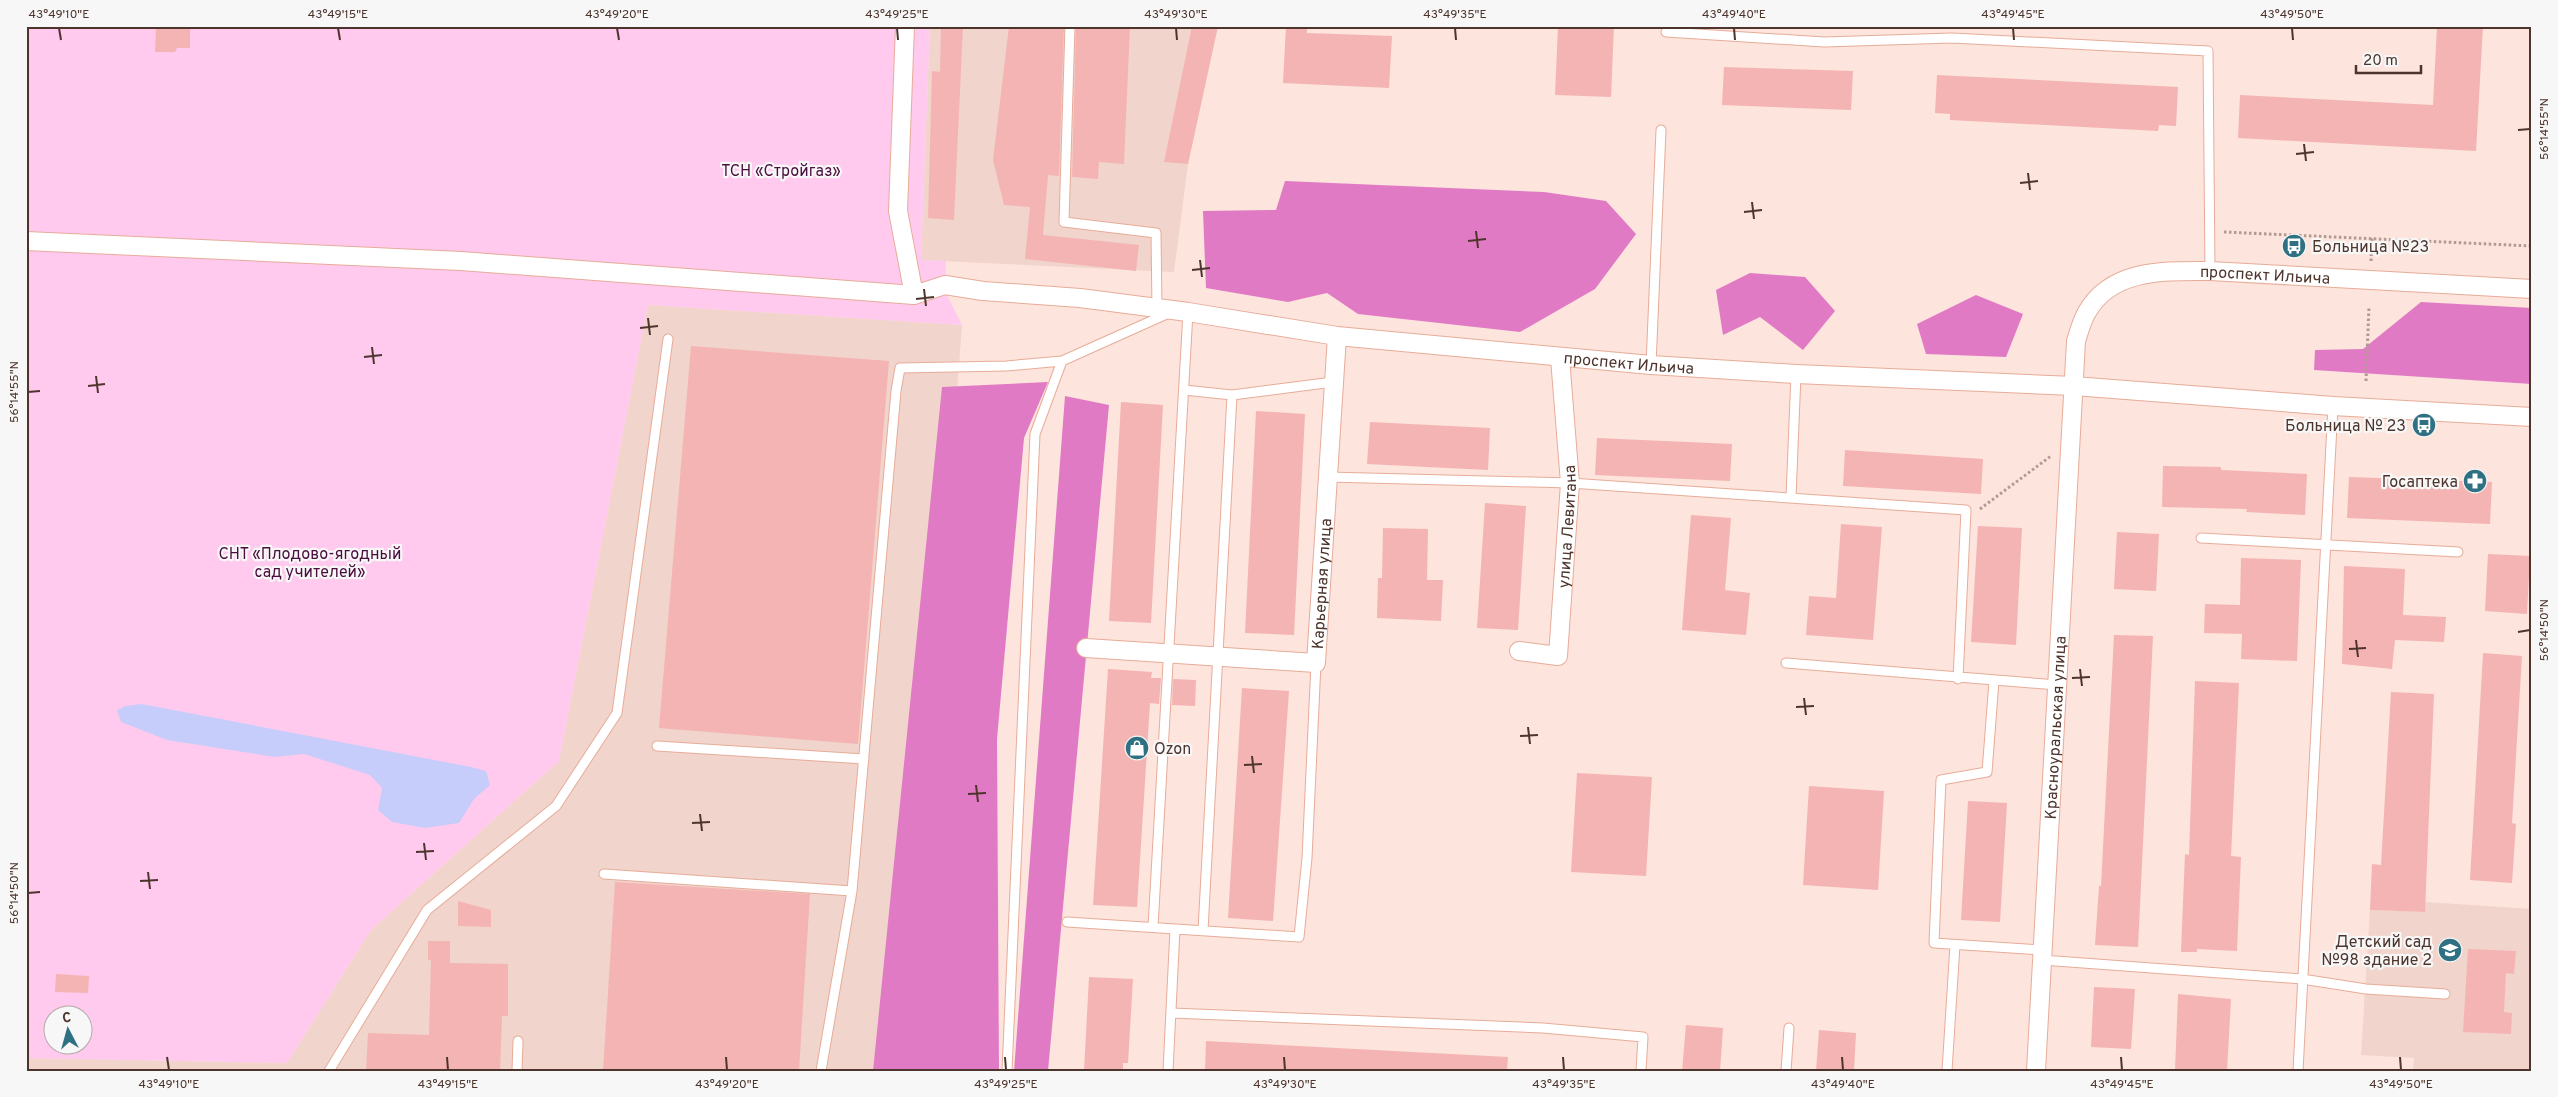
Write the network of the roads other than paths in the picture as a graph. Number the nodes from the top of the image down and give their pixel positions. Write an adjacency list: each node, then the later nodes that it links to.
1 (906, 26): 8 (street)
2 (1070, 26): 9 (lane)
3 (1666, 32): 6 (lane)
4 (1661, 130): 14 (lane)
5 (26, 241): 8 (street)
6 (2210, 271): 7 (street, проспект Ильича); 17 (street, проспект Ильича)
7 (2532, 289)
8 (914, 295): 9 (street, проспект Ильича)
9 (1173, 310): 10 (street, проспект Ильича); 13 (lane); 18 (lane)
10 (1337, 336): 12 (street, проспект Ильича); 16 (street, Карьерная улица)
11 (668, 339): 52 (lane)
12 (1560, 358): 14 (street, проспект Ильича); 23 (street, улица Левитана)
13 (1062, 361): 38 (lane); 55 (lane)
14 (1651, 365): 15 (street, проспект Ильича)
15 (1796, 374): 17 (street, проспект Ильича); 24 (lane)
16 (1333, 382): 19 (lane); 22 (street, Карьерная улица)
17 (2074, 386): 20 (street, проспект Ильича); 36 (street, Красноуральская улица)
18 (1184, 390): 19 (lane); 30 (lane)
19 (1232, 395): 31 (lane)
20 (2333, 406): 21 (street, проспект Ильича); 26 (lane)
21 (2532, 417)
22 (1327, 478): 23 (lane); 32 (street, Карьерная улица)
23 (1570, 483): 24 (lane); 29 (street, улица Левитана)
24 (1791, 496): 34 (lane)
25 (2201, 538): 26 (lane)
26 (2325, 544): 27 (lane); 47 (lane)
27 (2458, 552)
28 (1086, 648): 30 (street, Карьерная улица)
29 (1519, 651)
30 (1170, 653): 31 (street, Карьерная улица); 42 (lane)
31 (1220, 656): 32 (street, Карьерная улица); 44 (lane)
32 (1316, 663): 44 (lane)
33 (1786, 664): 34 (lane)
34 (1958, 679): 35 (lane)
35 (1994, 681): 36 (lane); 45 (lane)
36 (2057, 685): 46 (street, Красноуральская улица)
37 (657, 746): 38 (lane)
38 (864, 759): 40 (lane)
39 (604, 874): 40 (lane)
40 (852, 891): 54 (lane)
41 (1067, 922): 42 (lane)
42 (1153, 928): 43 (lane)
43 (1175, 929): 44 (lane); 49 (lane)
44 (1203, 930)
45 (1955, 944): 46 (lane); 59 (lane)
46 (2043, 955): 47 (lane); 60 (street, Красноуральская улица)
47 (2302, 979): 48 (lane); 61 (lane)
48 (2445, 994)
49 (1171, 1012): 56 (lane); 57 (lane)
50 (1789, 1028): 58 (lane)
51 (518, 1041): 53 (lane)
52 (329, 1071)
53 (517, 1071)
54 (821, 1071)
55 (1008, 1071)
56 (1168, 1071)
57 (1641, 1071)
58 (1786, 1071)
59 (1947, 1071)
60 (2036, 1071)
61 (2298, 1071)

